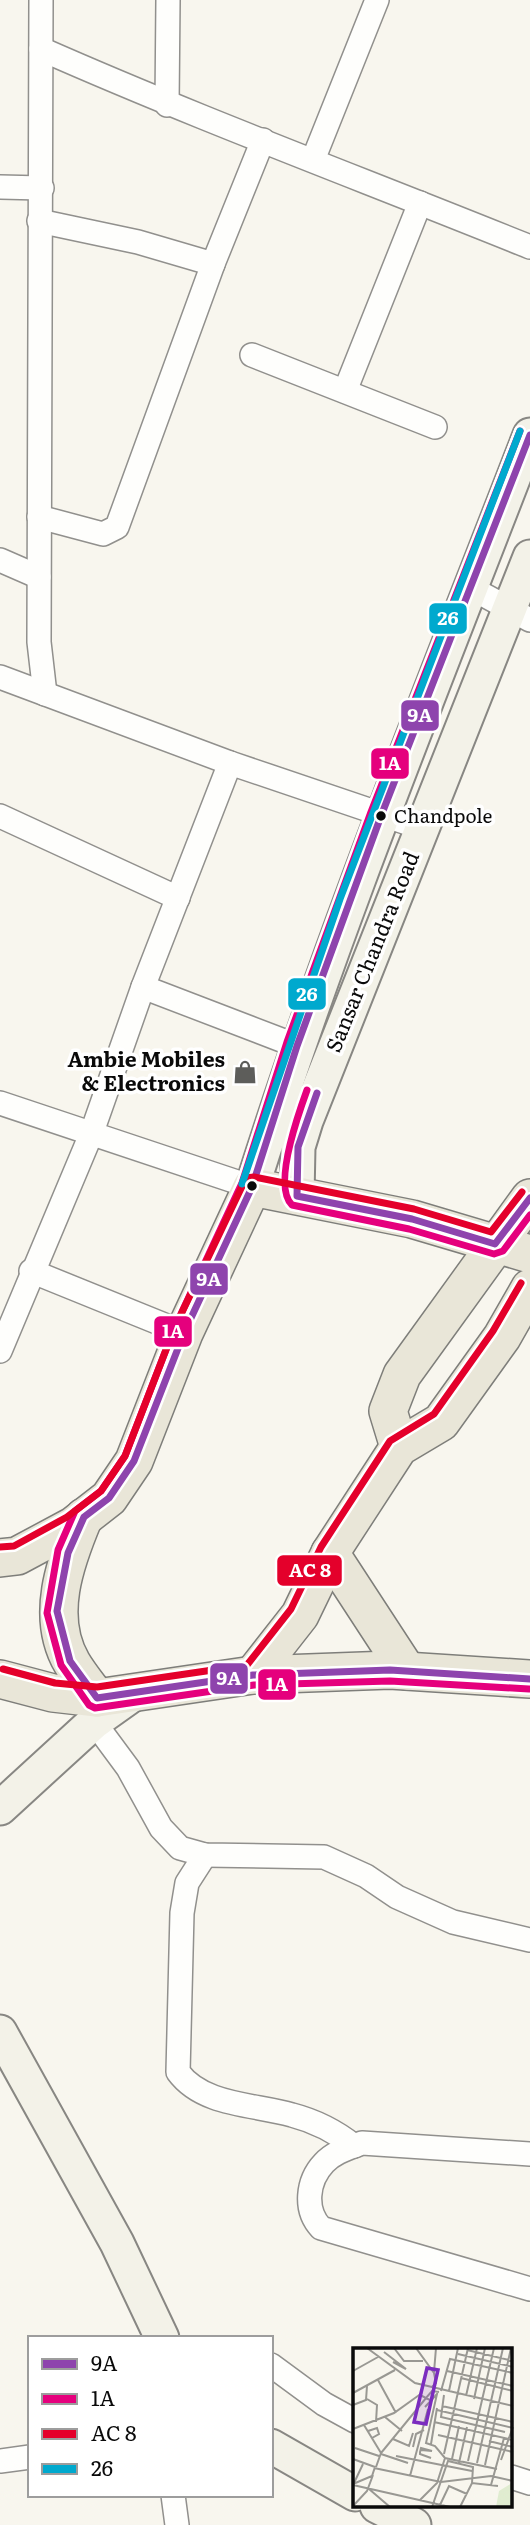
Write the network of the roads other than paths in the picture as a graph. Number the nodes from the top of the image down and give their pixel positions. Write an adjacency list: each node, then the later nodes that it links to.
1 (41, 0): 4 (street)
2 (168, 0): 5 (street)
3 (377, 0): 7 (street)
4 (41, 49): 5 (street); 9 (street)
5 (167, 104): 6 (street)
6 (263, 140): 7 (street); 13 (street)
7 (313, 160): 10 (street)
8 (0, 187): 9 (street)
9 (42, 188): 11 (street)
10 (420, 203): 12 (street); 15 (street)
11 (39, 221): 13 (street); 18 (street)
12 (530, 247)
13 (213, 264): 18 (street)
14 (251, 355): 15 (street)
15 (345, 391): 16 (street)
16 (435, 428)
17 (530, 435): 22 (street, Sansar Chandra Road)
18 (39, 517): 21 (street)
19 (530, 557): 23 (street, Sansar Chandra Road)
20 (0, 560): 21 (street)
21 (39, 577): 25 (street)
22 (471, 588): 23 (street); 27 (street, Sansar Chandra Road)
23 (520, 614): 29 (street, Sansar Chandra Road)
24 (0, 677): 25 (street)
25 (45, 694): 26 (street)
26 (230, 763): 27 (street); 30 (street)
27 (381, 816): 29 (street); 32 (street, Sansar Chandra Road)
28 (0, 817): 30 (street)
29 (422, 828): 36 (street, Sansar Chandra Road)
30 (178, 898): 31 (street)
31 (143, 987): 32 (street); 34 (street)
32 (297, 1046): 35 (street, Sansar Chandra Road)
33 (0, 1102): 34 (street)
34 (92, 1132): 35 (street); 40 (street)
35 (253, 1187): 36 (main road); 42 (main road, Sansar Chandra Road)
36 (297, 1196): 38 (main road)
37 (530, 1198): 38 (main road)
38 (495, 1244): 39 (main road); 44 (main road)
39 (530, 1254)
40 (31, 1271): 42 (street); 43 (street)
41 (530, 1288): 44 (main road)
42 (184, 1333): 45 (main road, Sansar Chandra Road)
43 (0, 1350)
44 (399, 1447): 46 (main road)
45 (84, 1517): 47 (main road, Sansar Chandra Road); 52 (main road)
46 (330, 1553): 48 (main road); 49 (main road)
47 (9, 1557)
48 (407, 1671): 49 (main road); 51 (main road)
49 (253, 1675): 52 (main road)
50 (0, 1679): 52 (main road)
51 (530, 1679)
52 (107, 1705): 53 (street); 54 (street)
53 (0, 1808)
54 (205, 1855): 55 (street); 57 (street)
55 (530, 1940)
56 (0, 2032): 60 (street)
57 (354, 2146): 58 (street); 59 (street)
58 (530, 2154)
59 (530, 2290)
60 (161, 2336)
61 (273, 2366): 62 (street)
62 (353, 2420)
63 (275, 2451): 68 (street)
64 (28, 2457): 65 (street)
65 (0, 2461)
66 (512, 2477): 67 (street)
67 (530, 2483)
68 (353, 2493)
69 (173, 2497): 71 (street)
70 (381, 2508): 72 (street)
71 (177, 2525)
72 (414, 2525)

